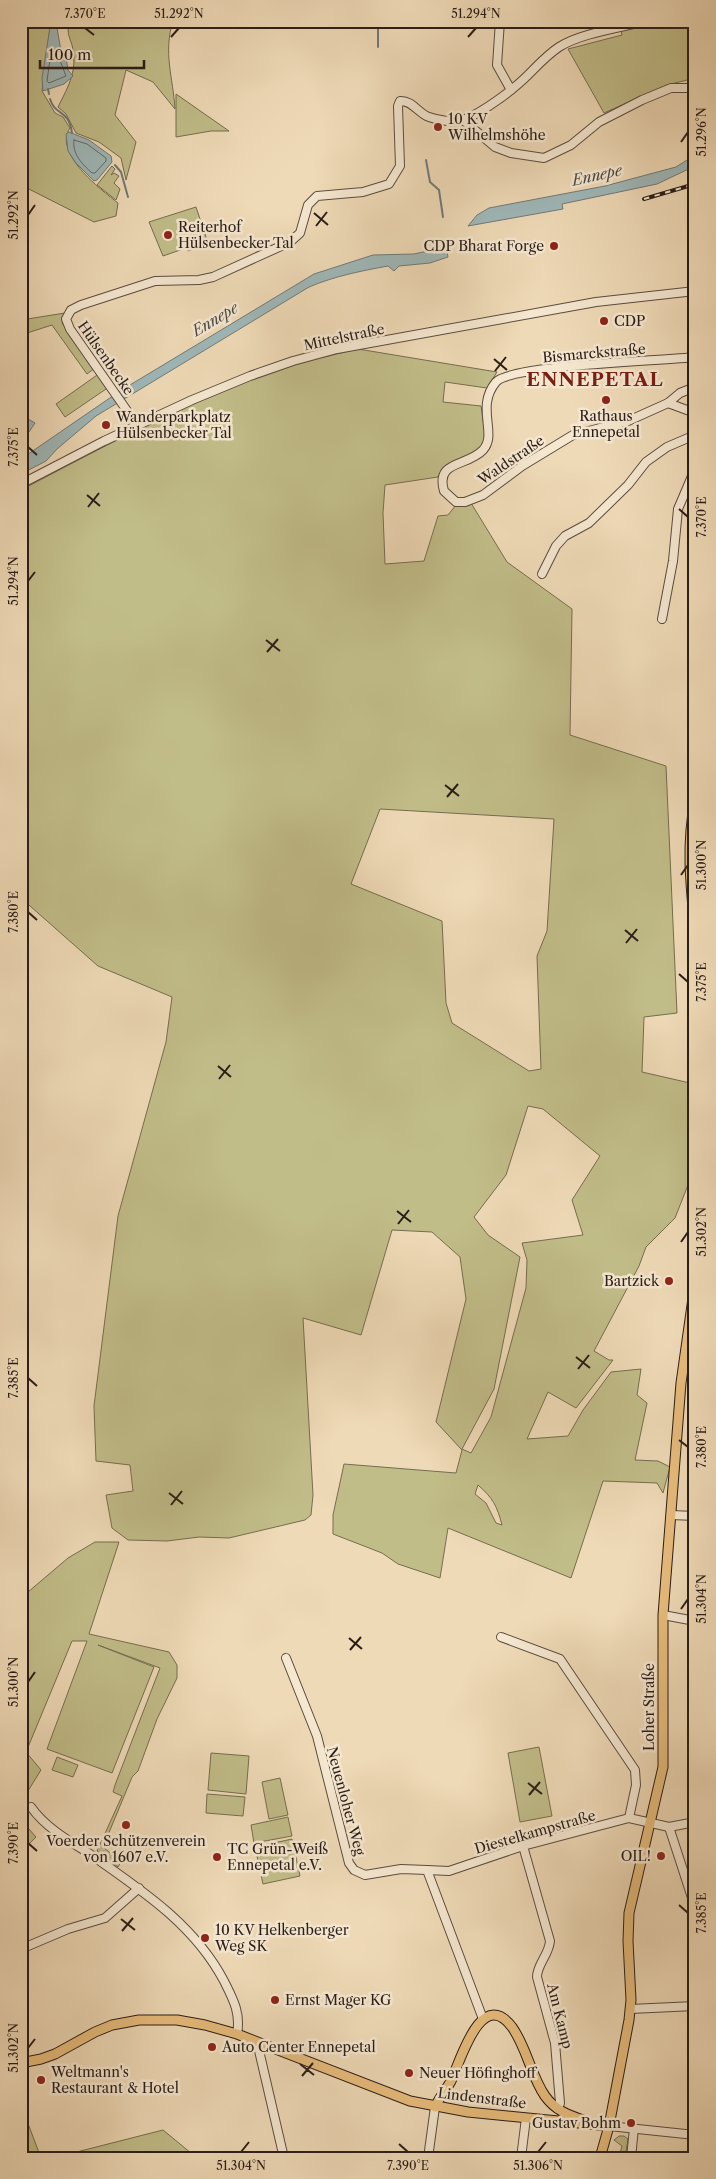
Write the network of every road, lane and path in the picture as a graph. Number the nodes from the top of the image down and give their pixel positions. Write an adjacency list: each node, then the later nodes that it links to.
1 (500, 21): 4 (street)
2 (646, 21): 4 (street)
3 (695, 88): 5 (street)
4 (511, 90): 5 (street)
5 (463, 120): 12 (street, Hülsenbecke)
6 (695, 291): 12 (street, Mittelstraße)
7 (695, 357): 10 (street, Bismarckstraße)
8 (695, 387): 9 (street, Waldstraße)
9 (668, 403): 10 (street, Waldstraße); 11 (street)
10 (485, 407)
11 (695, 413)
12 (137, 425): 15 (street, Mittelstraße)
13 (695, 435): 16 (street)
14 (695, 470): 17 (street)
15 (21, 484)
16 (542, 574)
17 (662, 619)
18 (695, 803): 19 (main road)
19 (695, 929)
20 (695, 1284): 21 (main road, Loher Straße)
21 (671, 1514): 22 (street); 23 (main road, Loher Straße)
22 (695, 1516)
23 (663, 1615): 24 (street); 29 (main road, Loher Straße)
24 (695, 1621)
25 (501, 1637): 28 (street)
26 (286, 1658): 33 (street, Neuenloher Weg)
27 (31, 1807): 34 (street)
28 (629, 1818): 29 (street, Diestelkampstraße); 32 (street, Diestelkampstraße)
29 (651, 1822): 31 (street, Diestelkampstraße); 38 (main road, Loher Straße)
30 (695, 1822): 31 (street)
31 (669, 1827): 35 (street)
32 (524, 1846): 33 (street, Diestelkampstraße); 45 (street, Am Kamp)
33 (427, 1870): 39 (street)
34 (139, 1888): 36 (street); 40 (street)
35 (695, 1907)
36 (21, 1949)
37 (695, 2006): 38 (street)
38 (630, 2009): 50 (main road, Loher Straße)
39 (482, 2019): 43 (main road); 45 (main road)
40 (237, 2034): 41 (main road, Lindenstraße); 42 (main road, Lindenstraße)
41 (257, 2042): 44 (main road, Lindenstraße); 53 (street)
42 (21, 2063)
43 (450, 2082): 44 (main road); 46 (main road)
44 (435, 2107): 46 (main road, Lindenstraße); 54 (street)
45 (558, 2109): 48 (main road); 49 (main road)
46 (452, 2110): 47 (main road, Lindenstraße)
47 (526, 2118): 48 (main road, Lindenstraße); 55 (street)
48 (551, 2120): 49 (main road, Lindenstraße)
49 (591, 2123): 50 (main road, Lindenstraße)
50 (609, 2126): 51 (street, Lindenstraße); 56 (main road, Loher Straße)
51 (634, 2128): 52 (street, Lindenstraße); 57 (street)
52 (695, 2135)
53 (284, 2158)
54 (428, 2158)
55 (521, 2158)
56 (600, 2158)
57 (632, 2158)

